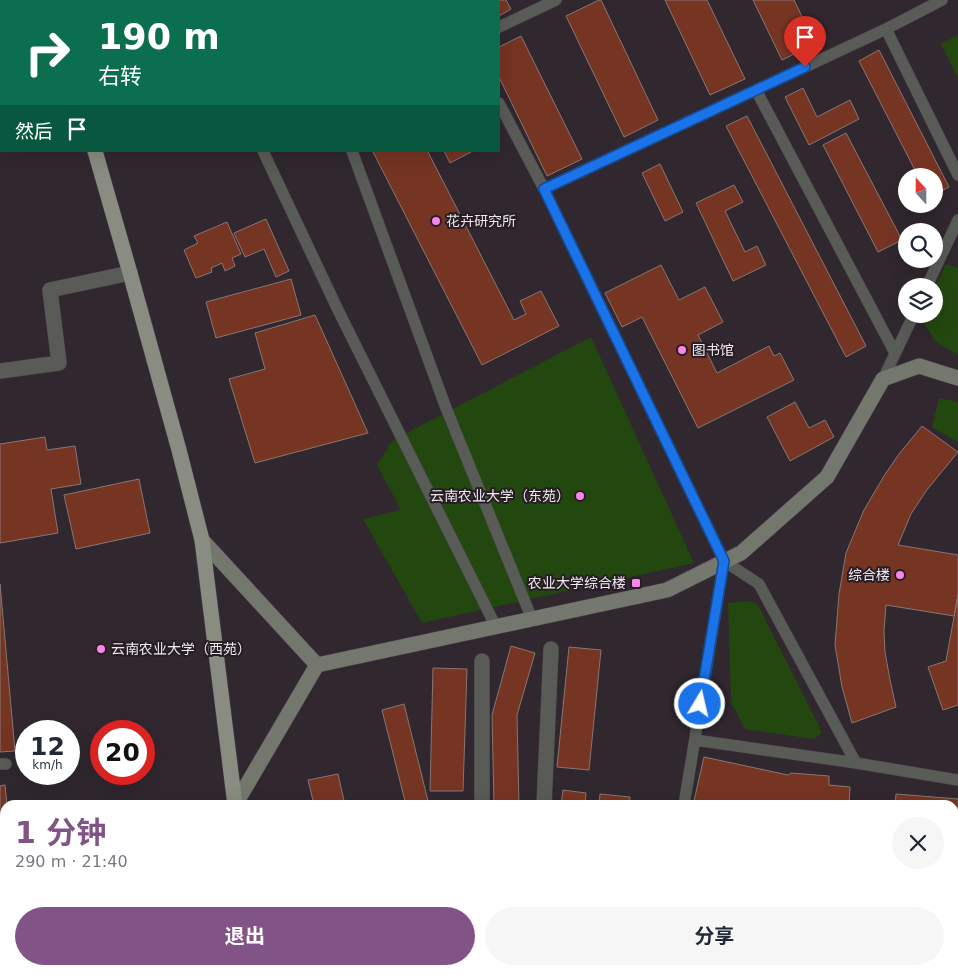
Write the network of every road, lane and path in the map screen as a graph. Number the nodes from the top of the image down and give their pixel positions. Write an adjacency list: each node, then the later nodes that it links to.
1 (556, 0): 3 (lane)
2 (942, 0): 4 (lane)
3 (500, 27)
4 (886, 29): 5 (lane); 10 (lane)
5 (756, 90): 11 (lane); 16 (lane)
6 (500, 105): 11 (lane)
7 (95, 152): 13 (main road)
8 (263, 152): 23 (lane)
9 (352, 152): 22 (lane)
10 (958, 175)
11 (544, 189): 21 (lane)
12 (958, 220): 14 (lane)
13 (130, 273): 17 (street); 20 (main road)
14 (931, 278)
15 (910, 323): 16 (lane)
16 (896, 352): 19 (lane)
17 (0, 371)
18 (958, 378): 19 (street)
19 (883, 379): 21 (street)
20 (202, 540): 26 (street); 30 (main road)
21 (724, 561): 22 (street); 27 (lane); 28 (lane)
22 (532, 619): 23 (street)
23 (496, 627): 26 (street)
24 (551, 649): 33 (street)
25 (482, 661): 32 (street)
26 (317, 665): 31 (street)
27 (695, 740): 28 (lane); 34 (lane)
28 (856, 763): 29 (lane)
29 (958, 780)
30 (234, 800)
31 (238, 800)
32 (482, 800)
33 (544, 800)
34 (685, 800)

